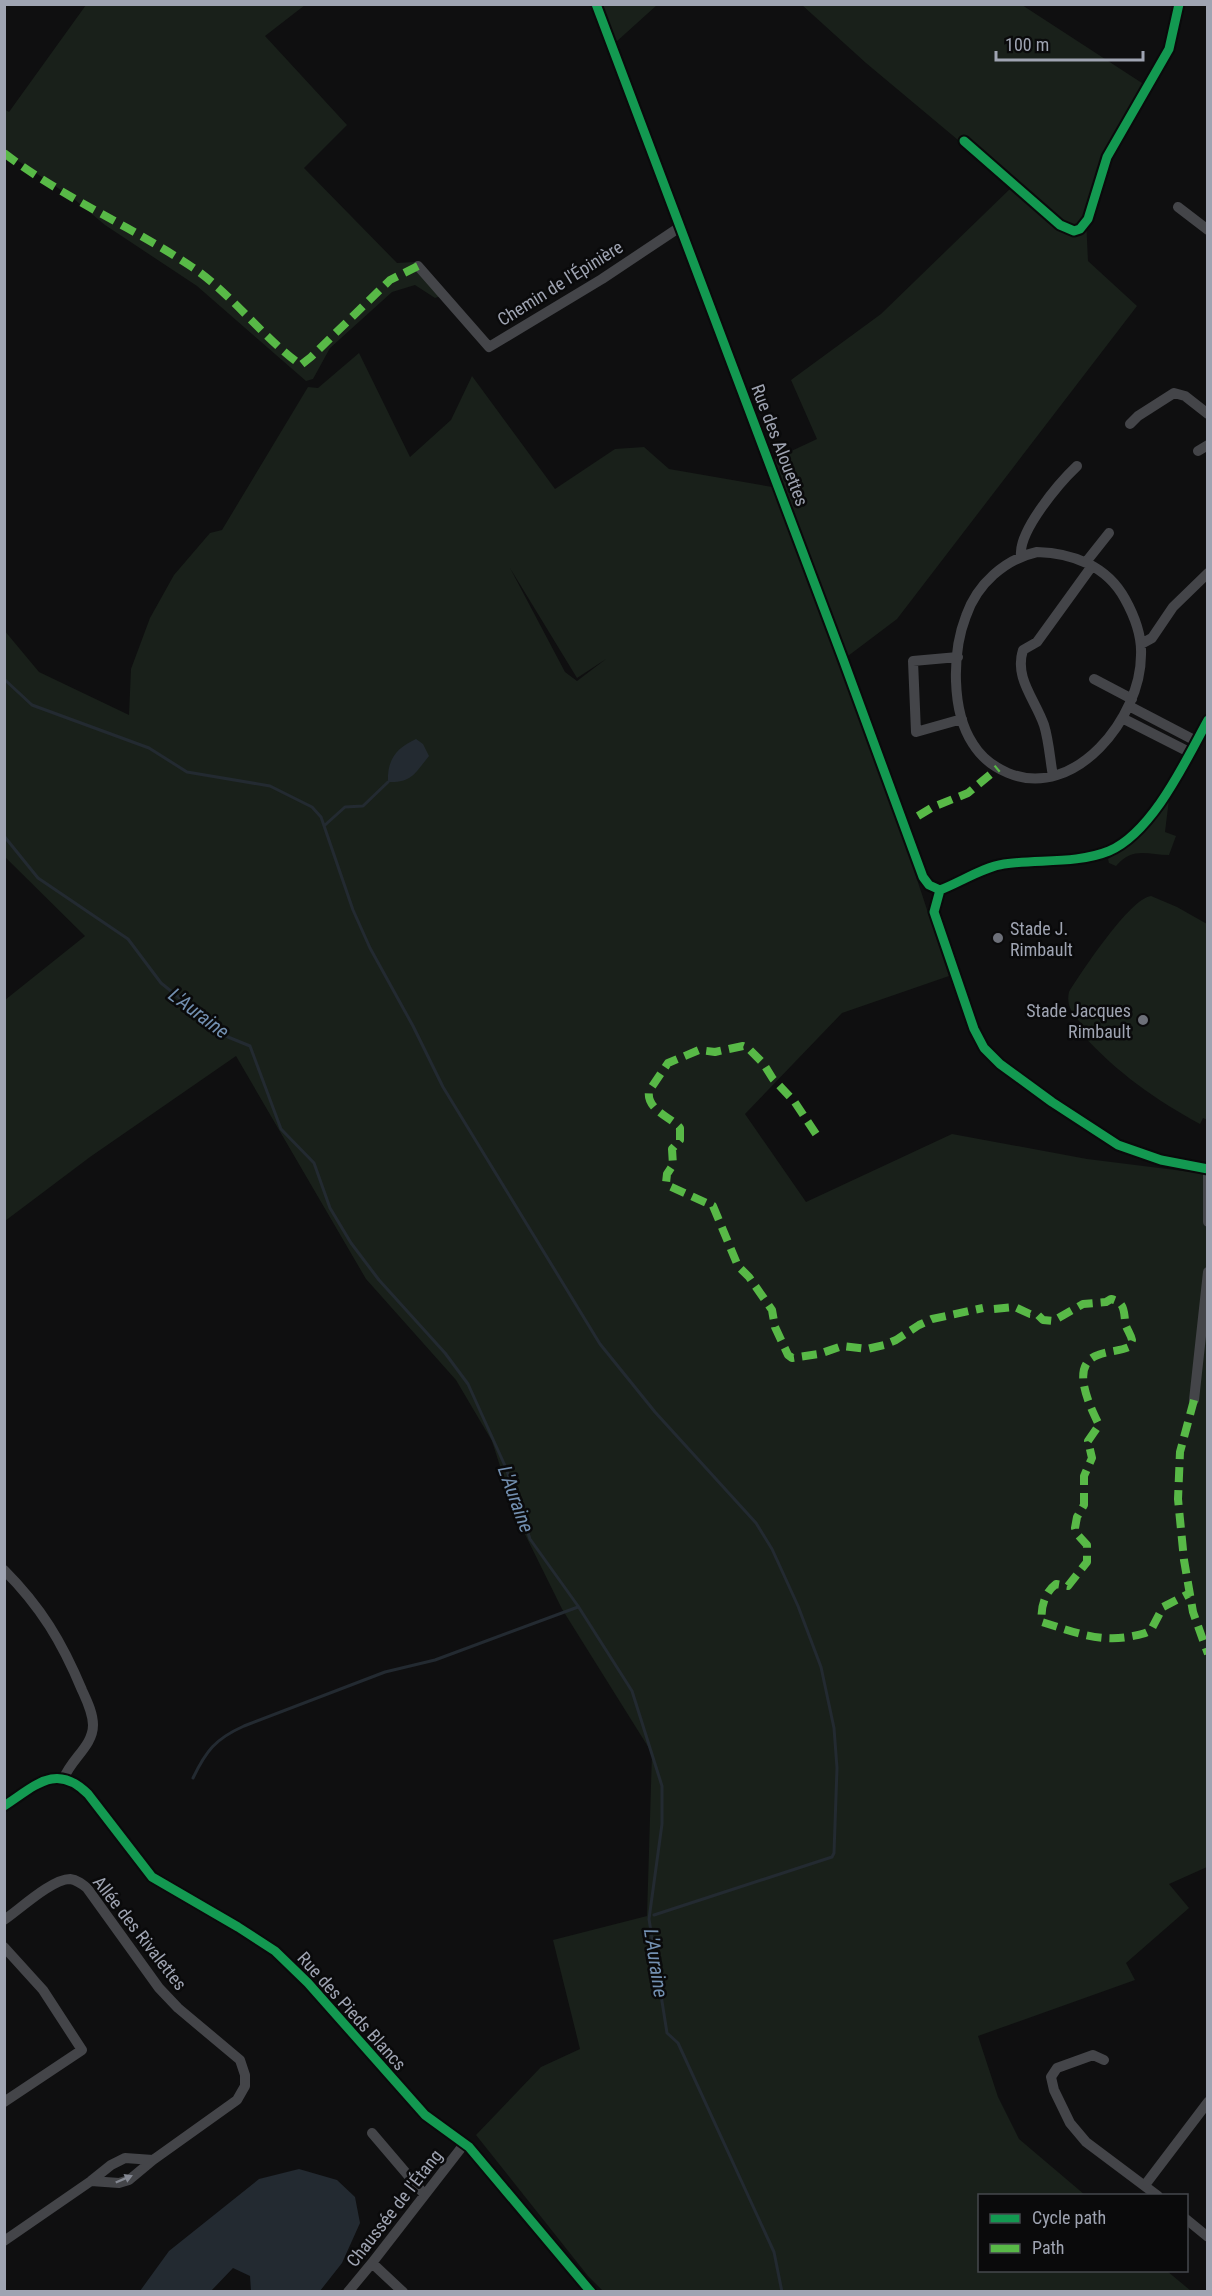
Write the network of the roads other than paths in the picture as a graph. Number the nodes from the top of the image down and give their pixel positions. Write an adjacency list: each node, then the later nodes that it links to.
1 (596, 4): 5 (street, Rue des Alouettes)
2 (1179, 4): 3 (street)
3 (964, 141)
4 (1178, 207): 6 (street)
5 (680, 227): 7 (street, Chemin de l'Épinière); 27 (street, Rue des Alouettes)
6 (1208, 230)
7 (418, 266)
8 (1208, 414): 9 (street)
9 (1130, 424)
10 (1208, 445): 11 (street)
11 (1197, 452)
12 (1077, 466): 14 (street)
13 (1109, 533): 15 (street)
14 (1021, 556): 15 (street); 18 (street)
15 (1089, 564): 17 (street); 26 (street)
16 (1208, 573): 17 (street)
17 (1141, 644): 20 (street)
18 (958, 657): 22 (street); 22 (street)
19 (1094, 679): 20 (street)
20 (1130, 703): 21 (street); 24 (street)
21 (1122, 718): 25 (street); 26 (street)
22 (962, 719): 26 (street)
23 (1208, 720): 24 (street)
24 (1196, 741): 25 (street)
25 (1191, 753): 27 (street)
26 (1053, 776)
27 (940, 890): 28 (street)
28 (1208, 1171): 29 (street)
29 (1208, 1222)
30 (1208, 1272): 31 (street)
31 (1194, 1400)
32 (4, 1570): 33 (street)
33 (64, 1778): 34 (street); 41 (street, Rue des Pieds Blancs)
34 (4, 1806)
35 (4, 1920): 42 (street, Allée des Rivalettes)
36 (4, 1947): 38 (street)
37 (1104, 2060): 44 (street)
38 (4, 2102)
39 (1208, 2102): 44 (street)
40 (372, 2133): 45 (street)
41 (465, 2144): 45 (street, Chaussée de l'Étang); 53 (street, Rue des Pieds Blancs)
42 (153, 2160): 43 (street); 43 (street, Allée des Rivalettes, one-way to 42)
43 (91, 2181): 49 (street)
44 (1146, 2185): 46 (street)
45 (424, 2194): 50 (street, Chaussée de l'Étang)
46 (1156, 2194)
47 (1188, 2221): 48 (street)
48 (1208, 2237)
49 (4, 2241)
50 (372, 2263): 51 (street, Chaussée de l'Étang); 52 (street)
51 (348, 2292)
52 (403, 2292)
53 (591, 2292)

